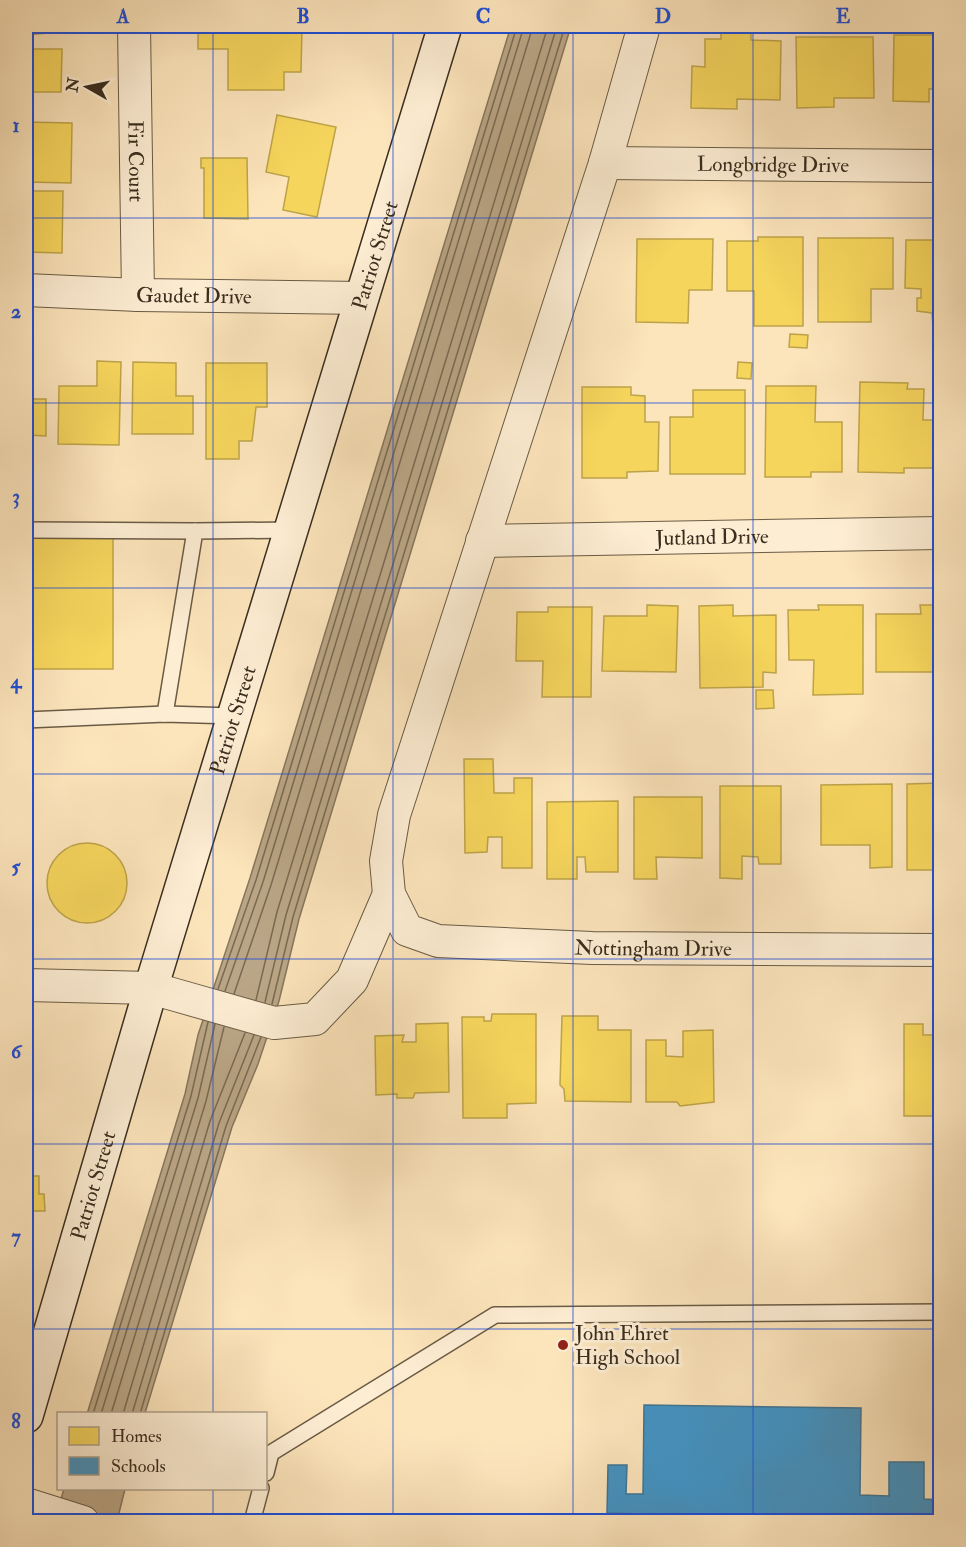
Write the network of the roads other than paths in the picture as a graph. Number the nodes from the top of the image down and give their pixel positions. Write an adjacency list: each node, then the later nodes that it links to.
1 (134, 26): 7 (street, Fir Court)
2 (445, 26): 8 (main road, Patriot Street)
3 (644, 26): 4 (street)
4 (605, 163): 5 (street, Longbridge Drive); 13 (street)
5 (940, 166)
6 (26, 290): 7 (street, Gaudet Drive)
7 (138, 295): 8 (street, Gaudet Drive)
8 (362, 298): 10 (main road, Patriot Street)
9 (26, 530): 11 (lane)
10 (292, 530): 11 (lane); 15 (main road, Patriot Street)
11 (195, 531): 14 (lane)
12 (940, 533): 13 (street, Jutland Drive)
13 (482, 541): 17 (street)
14 (165, 714): 15 (lane); 16 (lane)
15 (234, 716): 20 (main road, Patriot Street)
16 (26, 720)
17 (389, 894): 18 (street, Nottingham Drive); 20 (street)
18 (940, 950)
19 (26, 985): 20 (street)
20 (151, 988): 22 (main road, Patriot Street)
21 (940, 1312): 23 (lane)
22 (26, 1416)
23 (267, 1469)
24 (260, 1490): 27 (lane)
25 (29, 1506): 26 (street)
26 (83, 1521)
27 (252, 1521)

